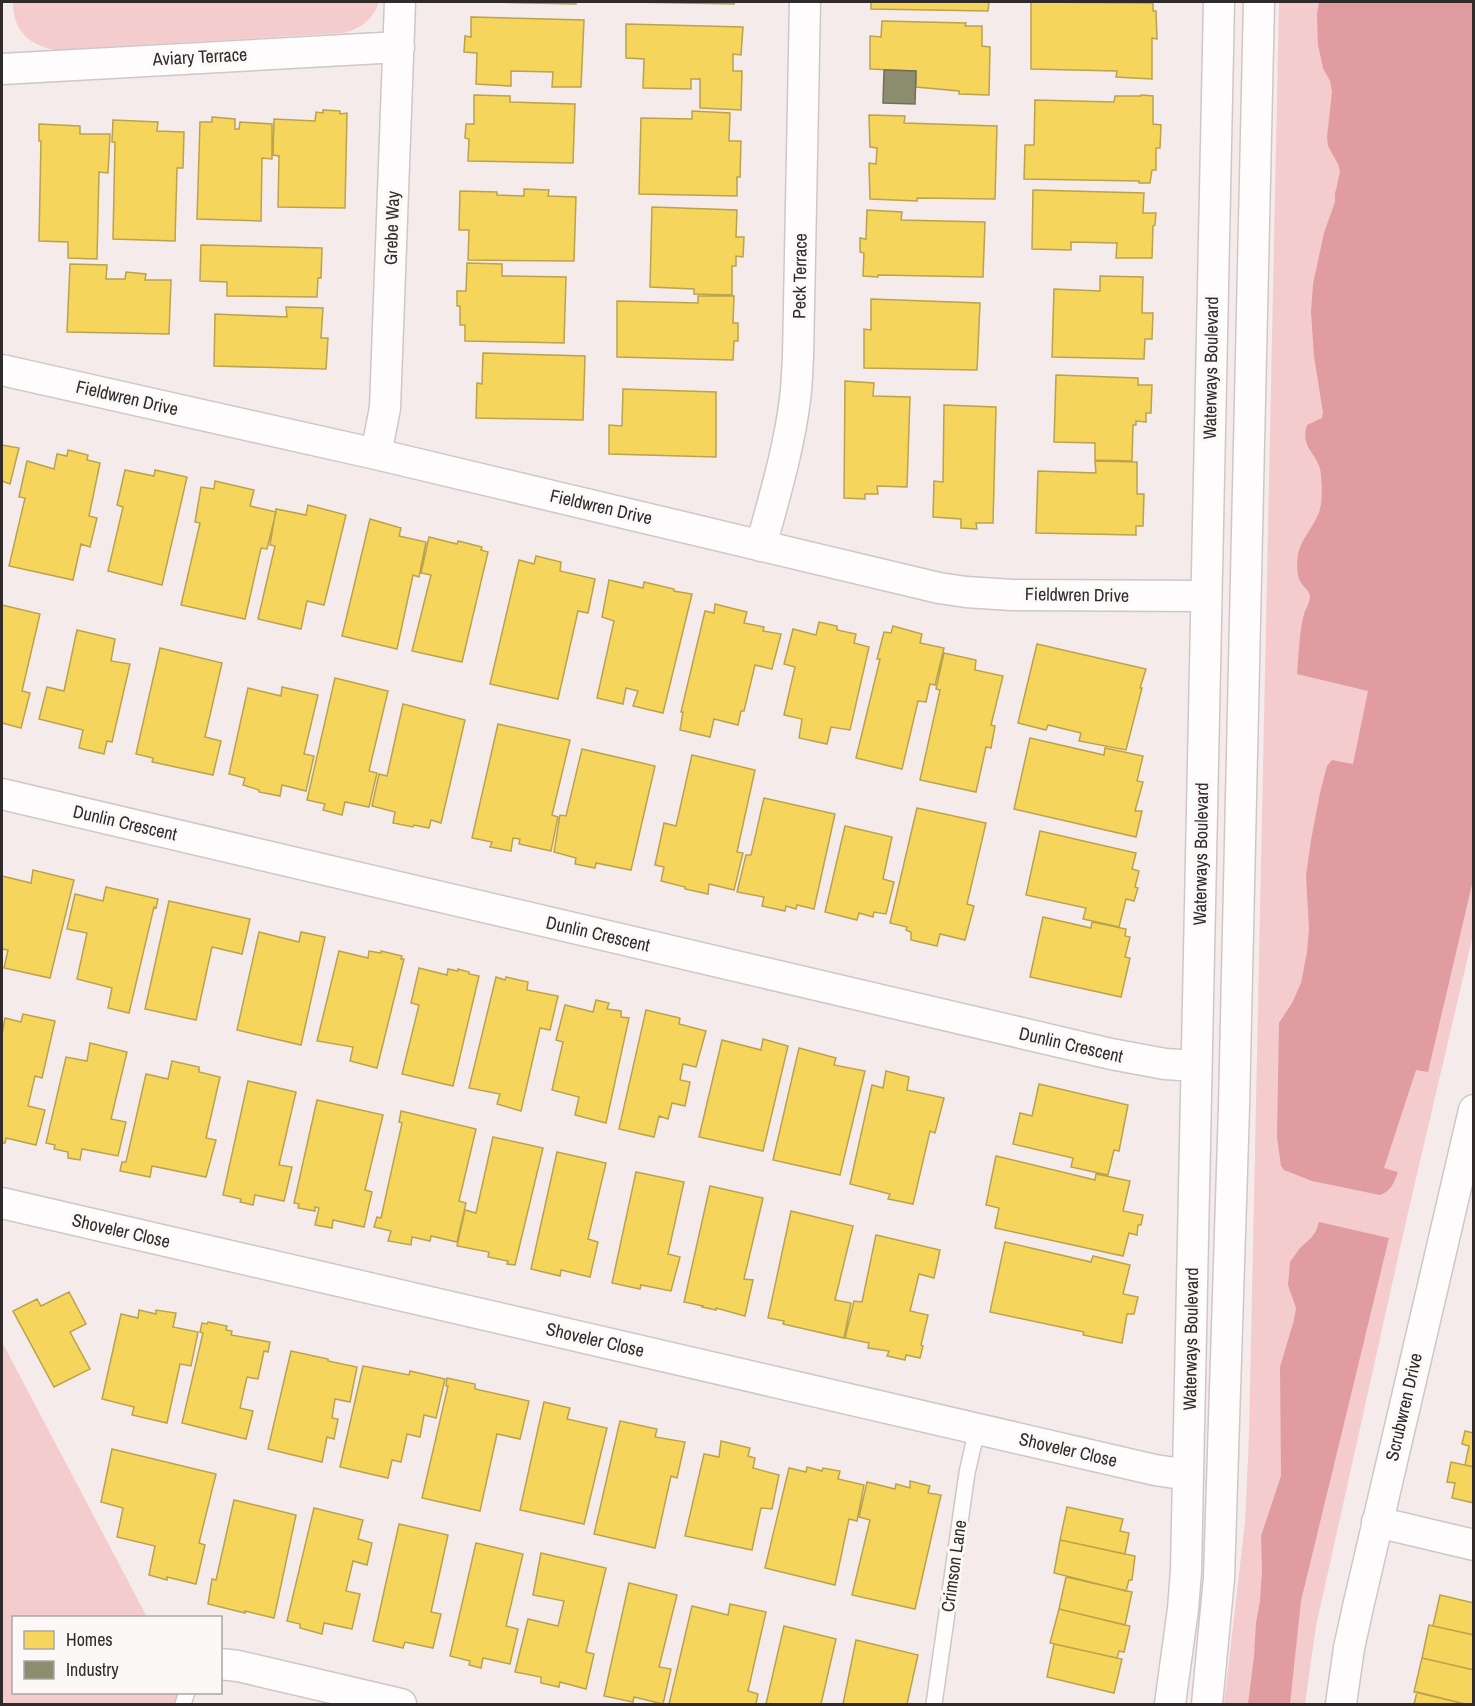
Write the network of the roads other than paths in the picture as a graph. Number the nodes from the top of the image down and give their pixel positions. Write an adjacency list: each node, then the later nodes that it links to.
1 (400, 2): 5 (street, Grebe Way)
2 (805, 2): 9 (street, Peck Terrace)
3 (1219, 2): 10 (street, Waterways Boulevard)
4 (1259, 2): 24 (street, Waterways Boulevard)
5 (399, 46): 6 (street, Aviary Terrace); 8 (street, Grebe Way)
6 (2, 69)
7 (2, 370): 8 (street, Fieldwren Drive)
8 (376, 454): 9 (street, Fieldwren Drive)
9 (761, 546): 10 (street, Fieldwren Drive)
10 (1206, 596): 12 (street, Waterways Boulevard)
11 (2, 794): 12 (street, Dunlin Crescent)
12 (1196, 1066): 17 (street, Waterways Boulevard)
13 (1473, 1110): 14 (street, Scrubwren Drive)
14 (1470, 1143): 18 (street, Scrubwren Drive)
15 (2, 1203): 16 (street, Shoveler Close)
16 (977, 1429): 17 (street, Shoveler Close); 22 (lane, Crimson Lane)
17 (1188, 1475): 23 (street, Waterways Boulevard)
18 (1377, 1522): 19 (street); 25 (street, Scrubwren Drive)
19 (1473, 1545)
20 (222, 1664): 21 (street)
21 (401, 1704)
22 (934, 1704)
23 (1170, 1704)
24 (1207, 1704)
25 (1341, 1704)

